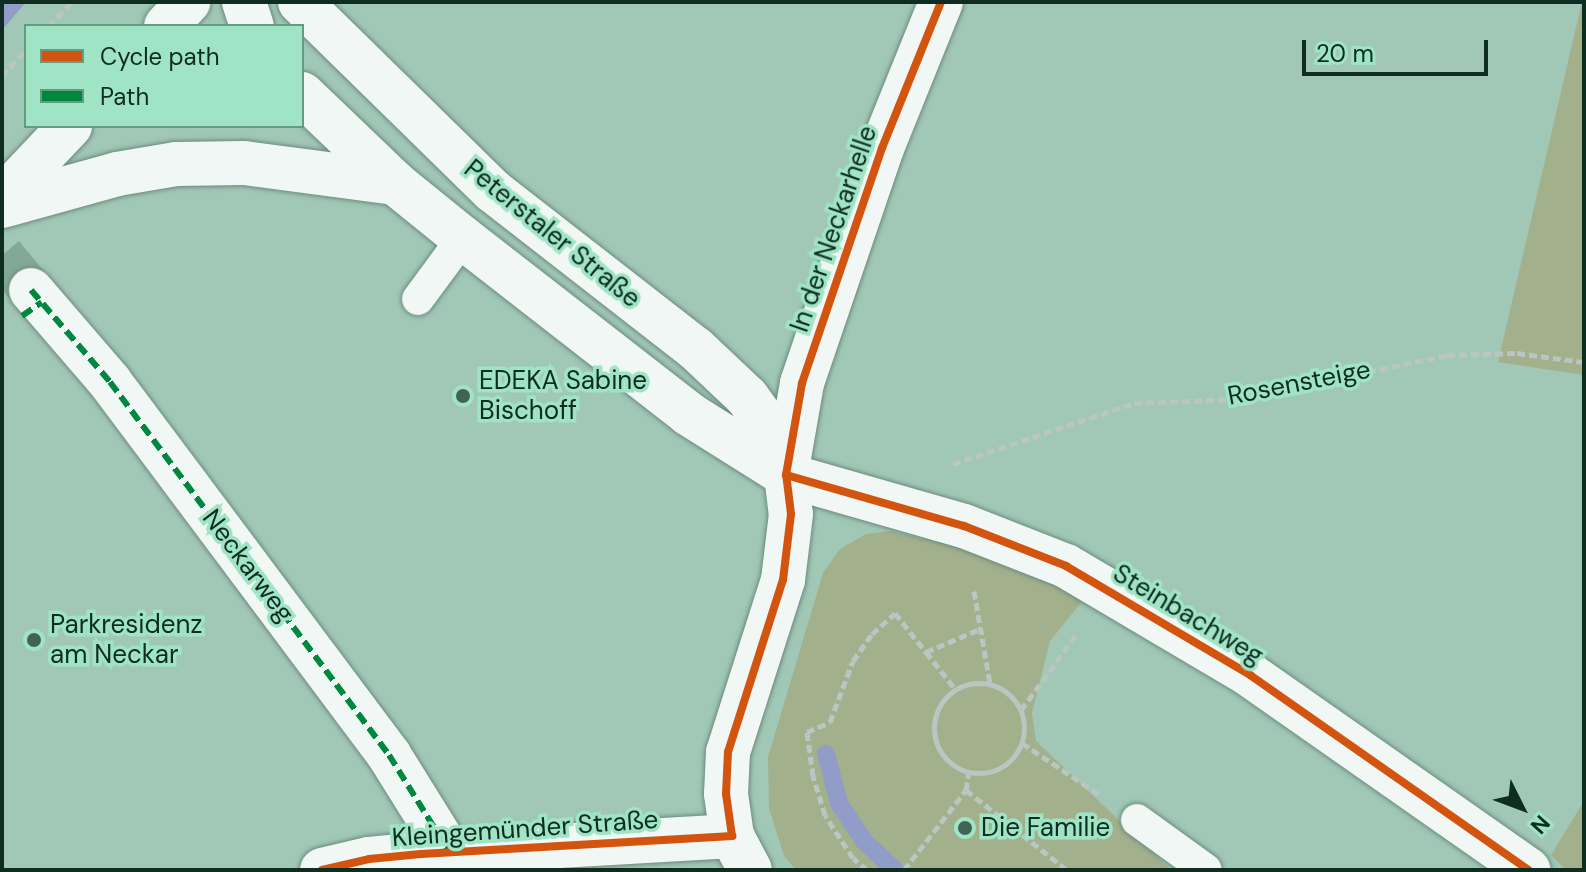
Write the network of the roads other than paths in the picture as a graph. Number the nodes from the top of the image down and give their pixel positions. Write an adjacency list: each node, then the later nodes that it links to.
1 (188, 2): 5 (street)
2 (244, 2): 6 (street)
3 (300, 2): 15 (street, Peterstaler Straße)
4 (941, 2): 15 (street, In der Neckarhelle)
5 (168, 24)
6 (251, 24)
7 (304, 96): 9 (street)
8 (68, 128): 10 (street)
9 (395, 183): 11 (street); 12 (street)
10 (2, 198)
11 (2, 206)
12 (463, 238): 14 (lane); 15 (street)
13 (31, 290): 18 (street, Neckarweg)
14 (418, 299)
15 (786, 475): 17 (street, Peterstaler Straße); 21 (street, Steinbachweg)
16 (1137, 820): 20 (lane)
17 (741, 853): 18 (street, Kleingemünder Straße)
18 (430, 859): 19 (street, Kleingemünder Straße)
19 (322, 870)
20 (1206, 870)
21 (1529, 870)

